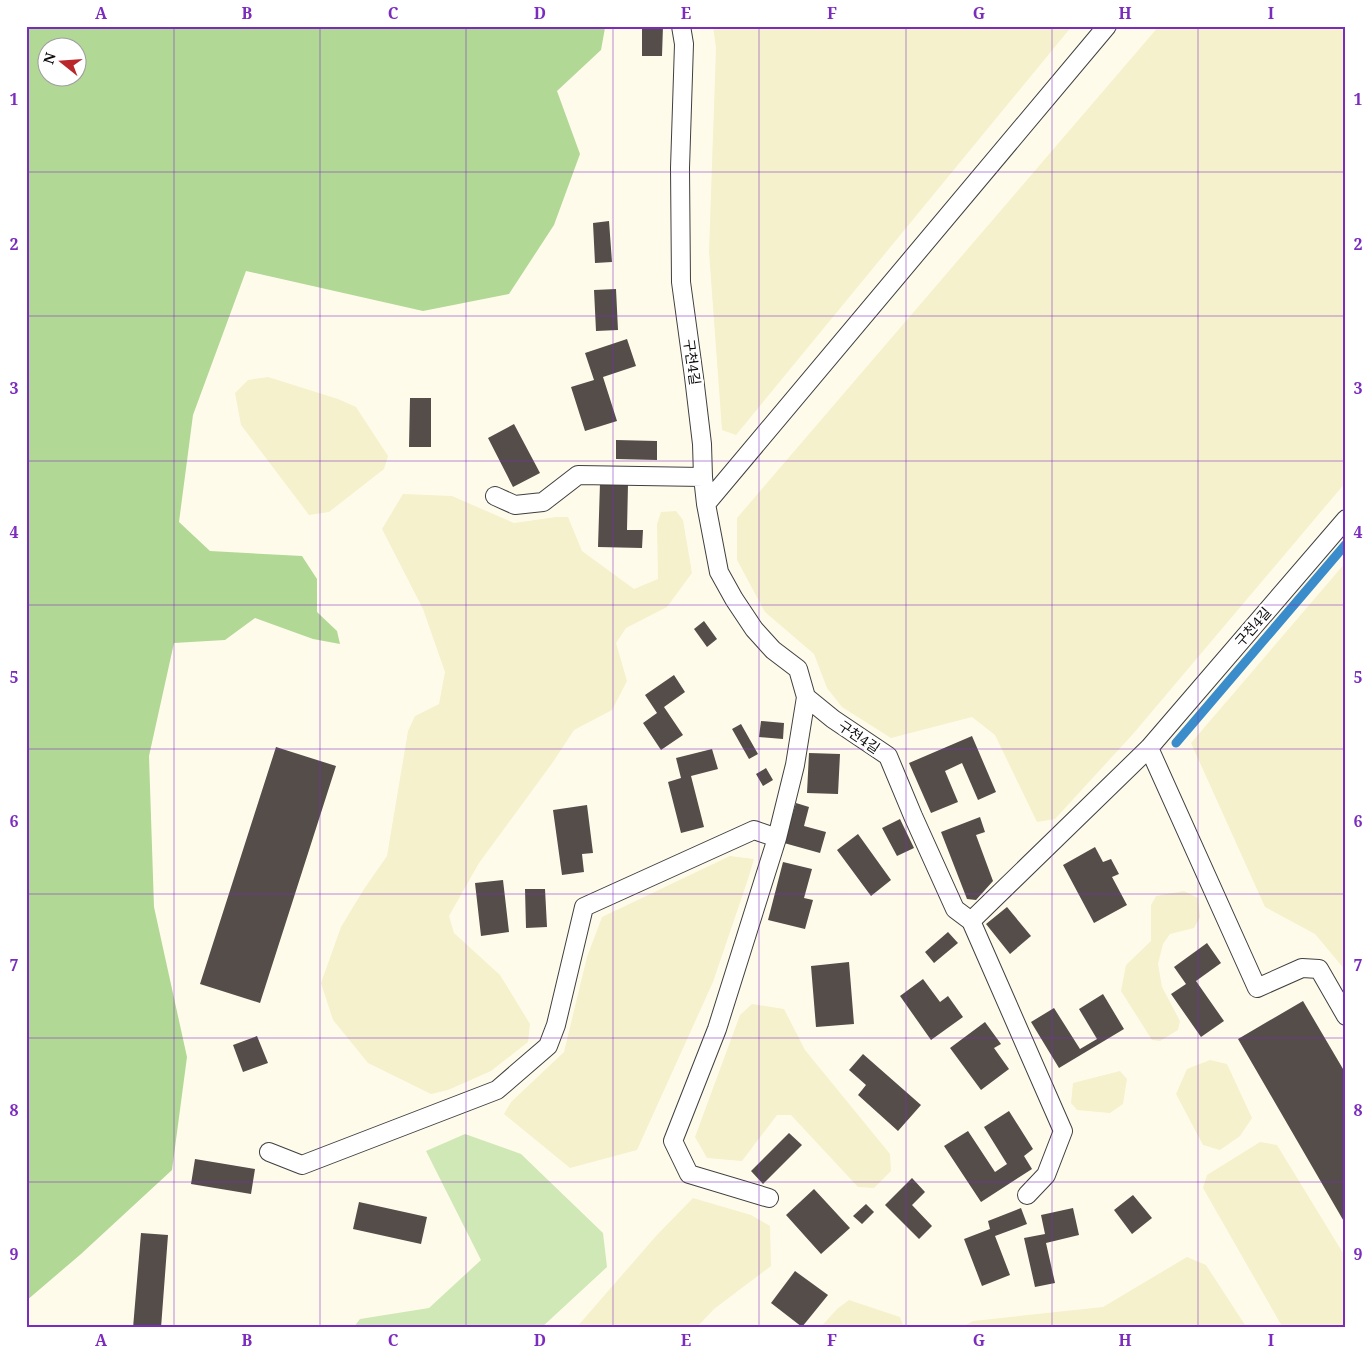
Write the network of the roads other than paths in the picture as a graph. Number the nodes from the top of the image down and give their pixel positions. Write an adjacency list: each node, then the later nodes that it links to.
1 (681, 26): 3 (lane, 구천4길)
2 (1107, 26): 5 (lane)
3 (703, 477): 4 (lane); 5 (lane, 구천4길)
4 (495, 496)
5 (706, 504): 7 (lane, 구천4길)
6 (1346, 519): 8 (lane, 구천4길)
7 (806, 697): 9 (lane); 10 (lane, 구천4길)
8 (1149, 748): 10 (lane, 구천4길); 11 (lane)
9 (777, 838): 12 (lane); 14 (lane)
10 (972, 921): 13 (lane)
11 (1346, 1016)
12 (269, 1152)
13 (1027, 1195)
14 (769, 1198)

